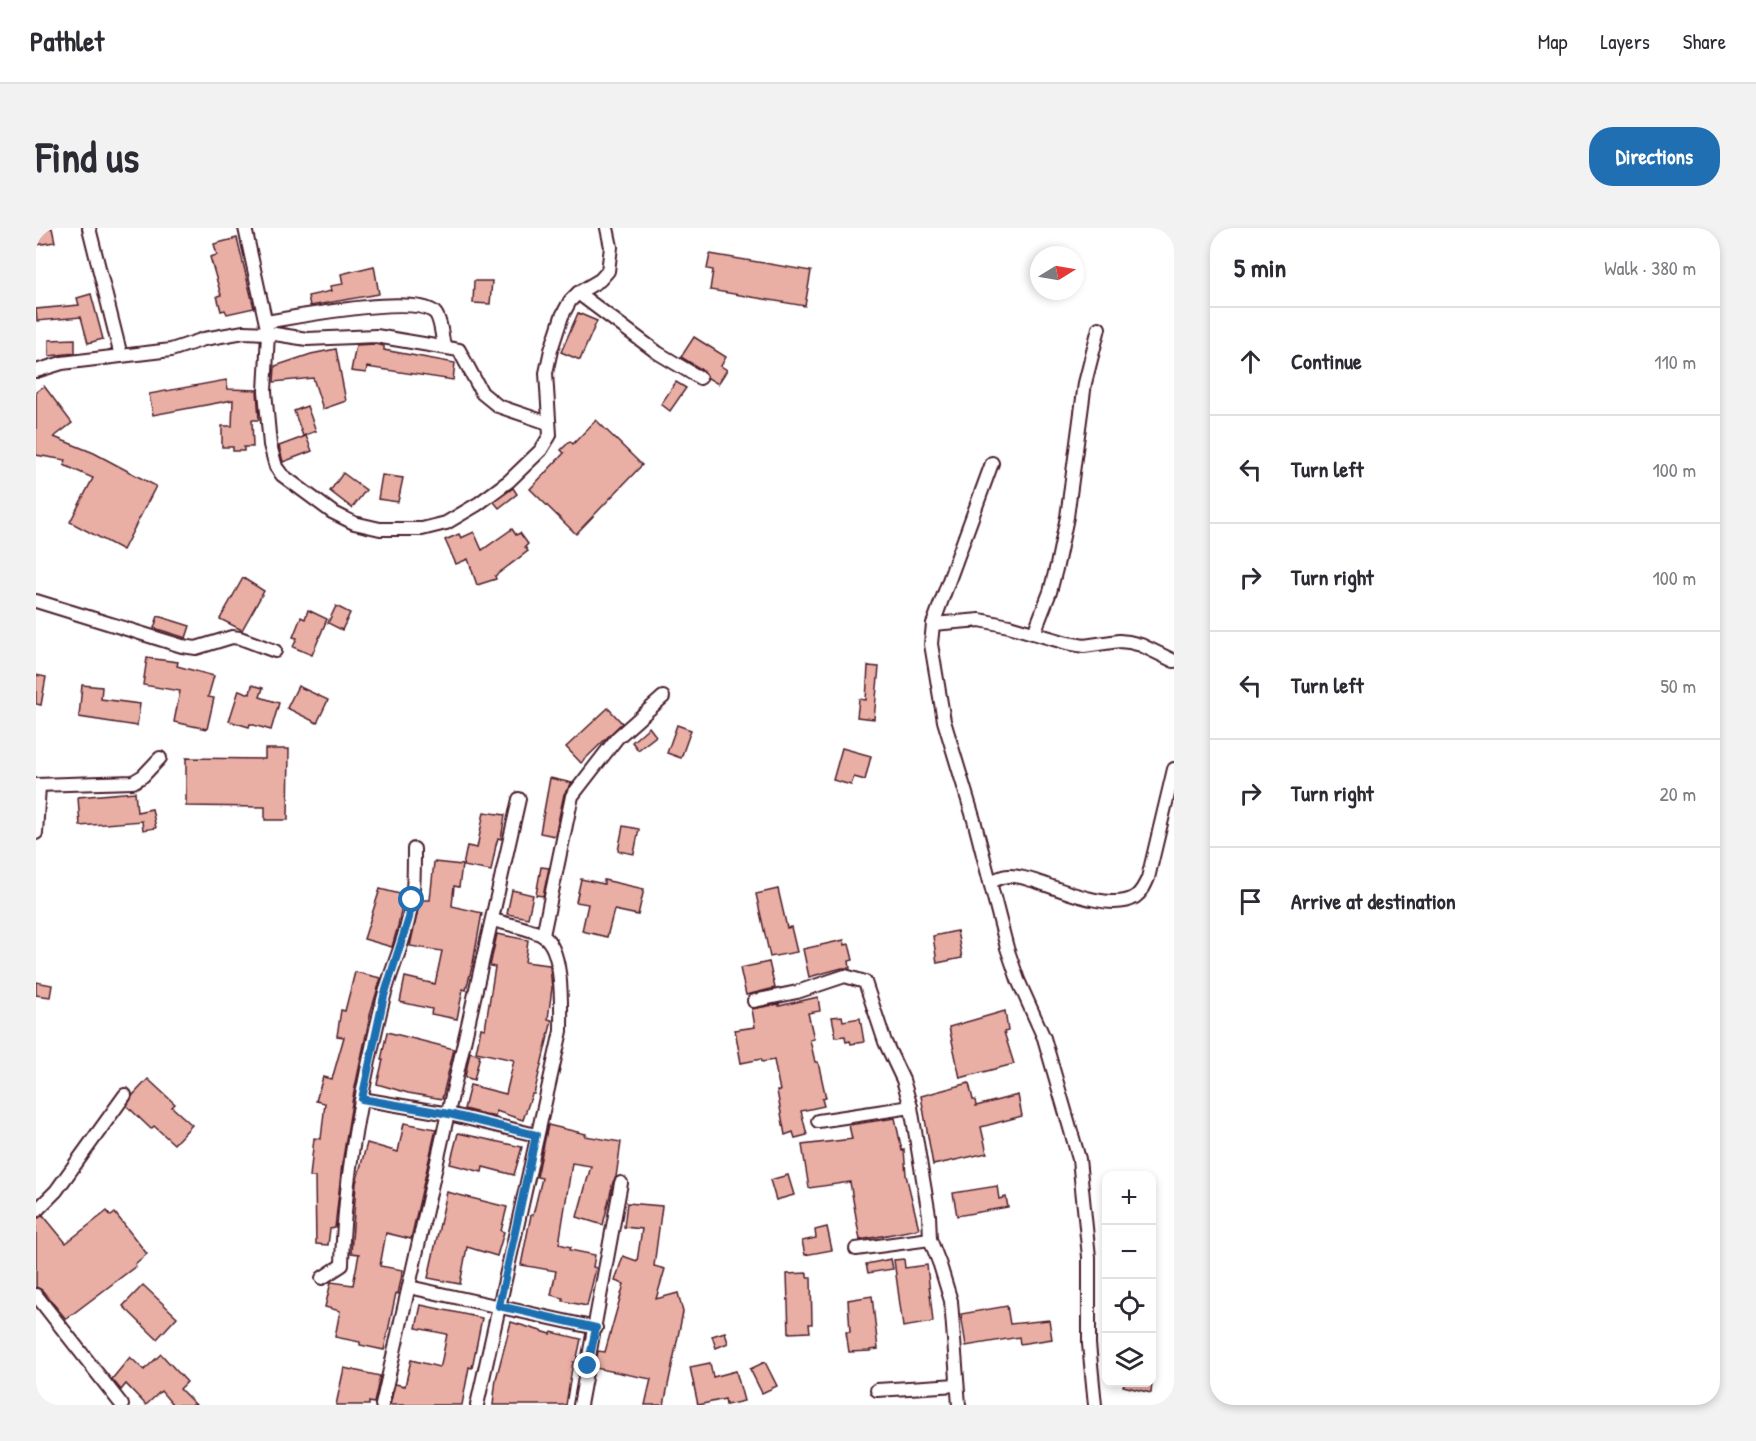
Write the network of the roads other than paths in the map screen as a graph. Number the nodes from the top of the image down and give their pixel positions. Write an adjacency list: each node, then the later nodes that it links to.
1 (89, 228): 8 (street)
2 (245, 228): 5 (street)
3 (608, 228): 4 (street)
4 (578, 293): 10 (street); 11 (street)
5 (267, 328): 7 (street); 7 (street); 8 (street); 11 (street)
6 (1099, 328): 15 (street)
7 (444, 347): 11 (street)
8 (121, 356): 9 (street)
9 (36, 371)
10 (700, 378)
11 (548, 423)
12 (992, 464): 14 (street)
13 (36, 601): 16 (street)
14 (933, 624): 15 (street); 25 (street)
15 (1034, 633): 17 (street)
16 (275, 651)
17 (1174, 661)
18 (663, 697): 27 (street)
19 (160, 758): 21 (street)
20 (1174, 769): 25 (street)
21 (38, 786): 23 (street)
22 (519, 799): 26 (street)
23 (36, 832)
24 (414, 849): 30 (street)
25 (990, 882): 51 (street)
26 (493, 920): 27 (street); 32 (street)
27 (543, 935): 34 (street)
28 (754, 1001): 31 (street)
29 (125, 1095): 36 (street)
30 (362, 1099): 32 (street); 39 (street)
31 (911, 1107): 33 (street); 37 (street)
32 (449, 1114): 34 (street); 40 (street)
33 (818, 1121)
34 (536, 1135): 42 (street)
35 (621, 1183): 43 (street)
36 (36, 1210)
37 (930, 1239): 38 (street); 44 (street)
38 (856, 1249)
39 (322, 1278)
40 (410, 1287): 42 (street); 47 (street)
41 (36, 1295): 46 (street)
42 (499, 1306): 43 (street); 48 (street)
43 (596, 1328): 49 (street)
44 (957, 1385): 45 (street); 50 (street)
45 (877, 1390)
46 (122, 1405)
47 (382, 1405)
48 (477, 1405)
49 (580, 1405)
50 (959, 1405)
51 (1095, 1405)

